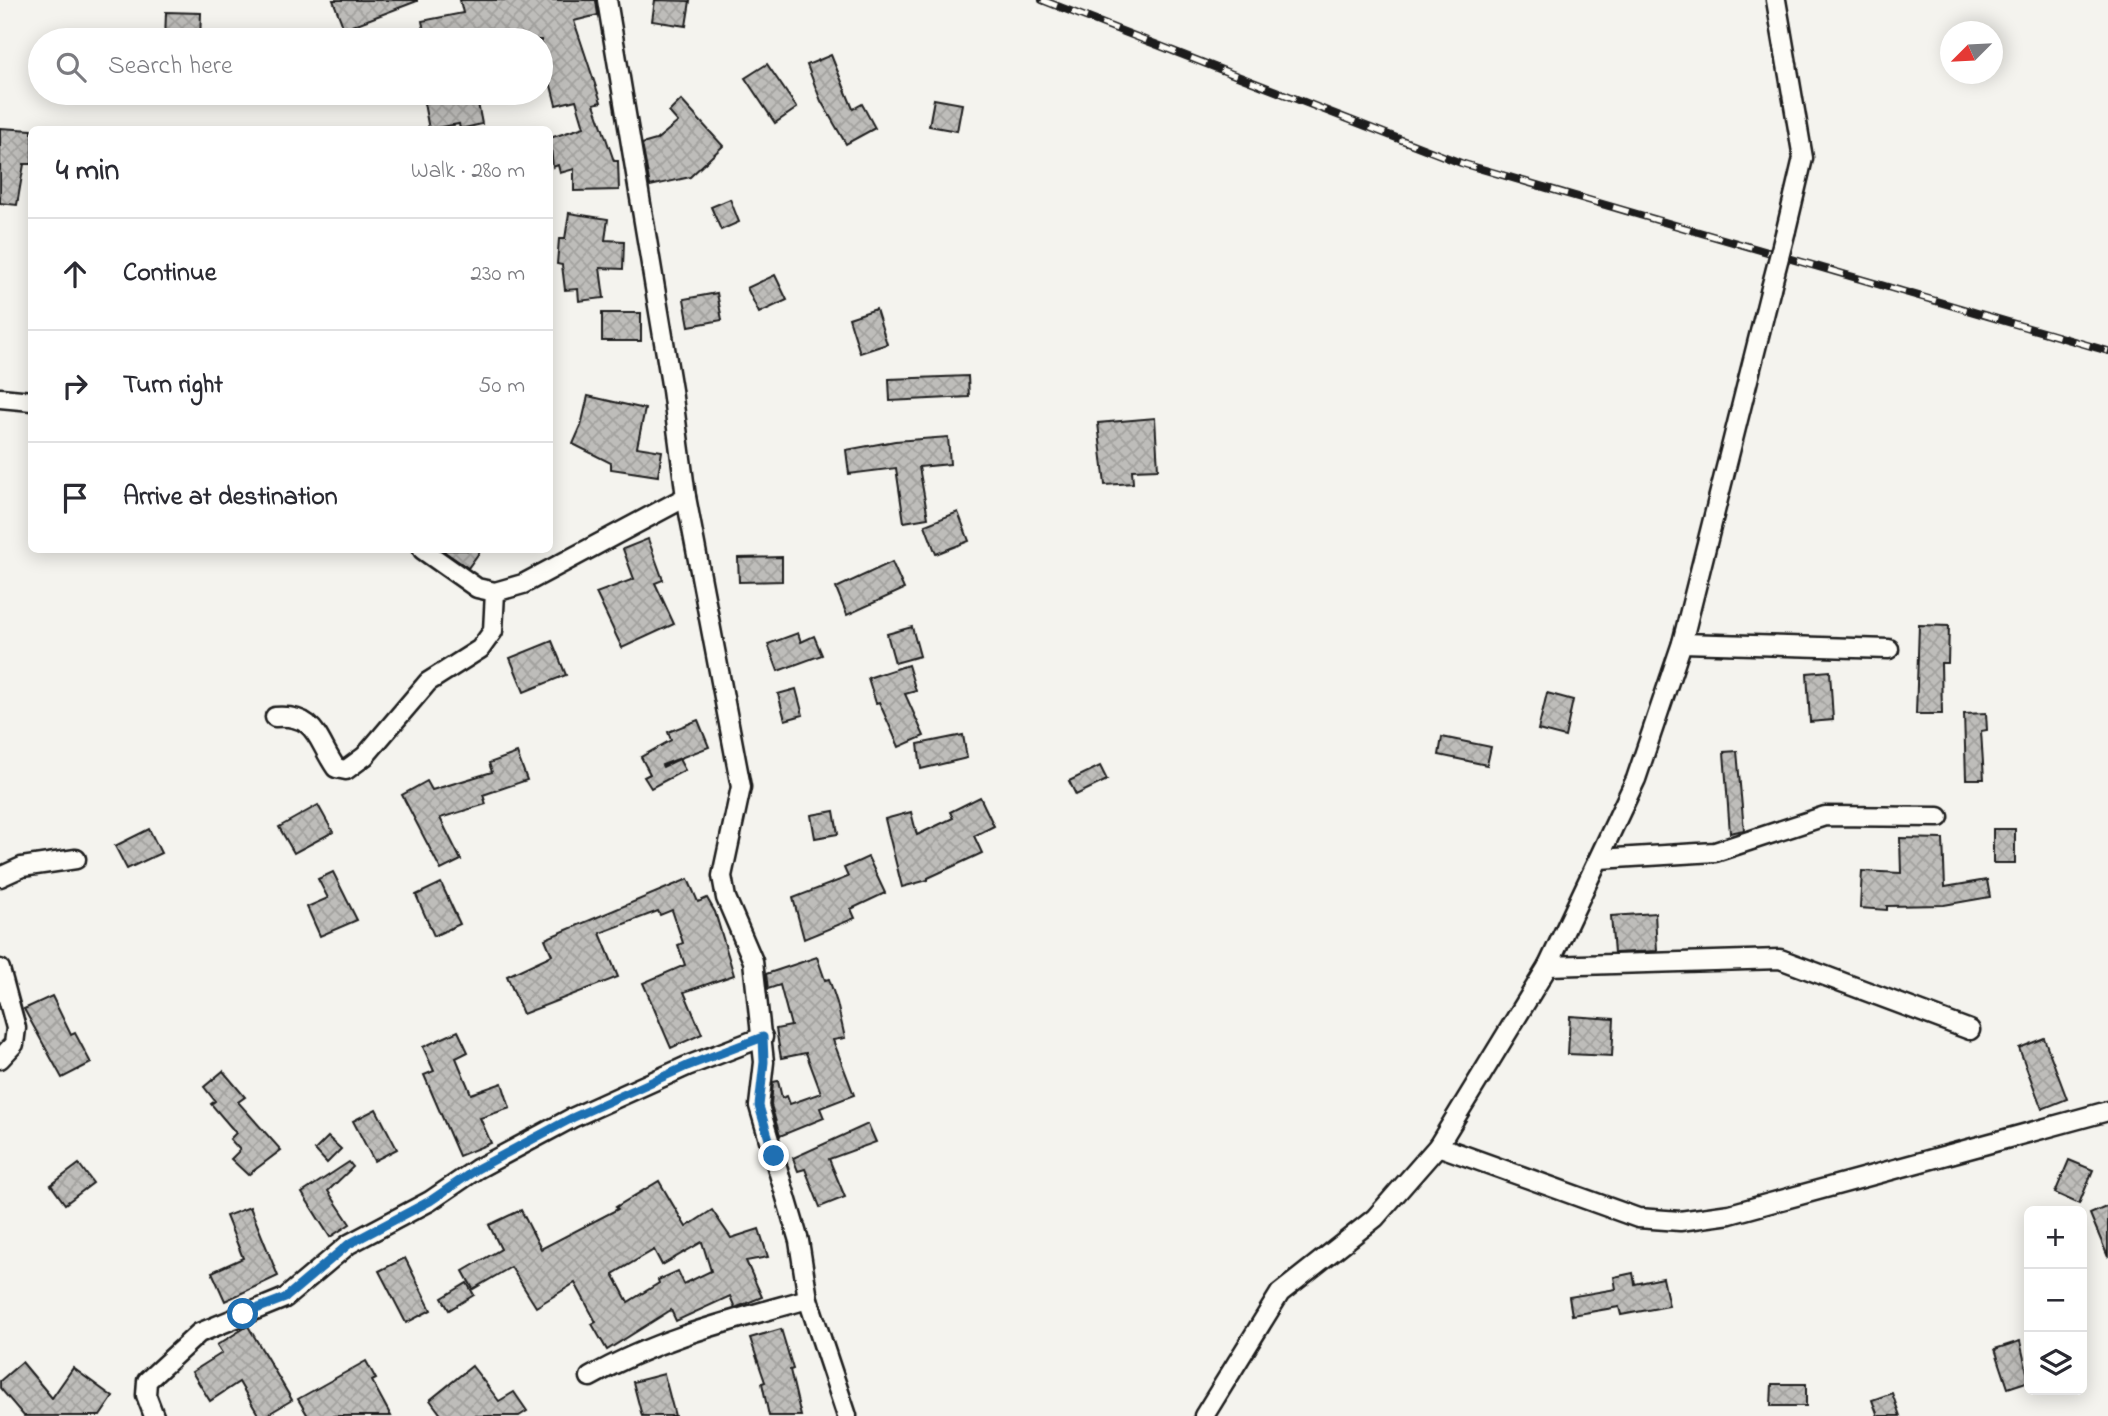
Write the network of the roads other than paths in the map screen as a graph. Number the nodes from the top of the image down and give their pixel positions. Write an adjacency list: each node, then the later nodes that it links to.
1 (607, 0): 5 (street)
2 (1776, 0): 8 (street, bridge)
3 (0, 398): 4 (street)
4 (28, 401)
5 (686, 497): 7 (street); 18 (street)
6 (426, 553): 7 (street)
7 (495, 592): 10 (street)
8 (1682, 643): 9 (street); 13 (street)
9 (1889, 649)
10 (275, 716)
11 (1939, 817): 13 (street)
12 (76, 859): 14 (street)
13 (1599, 859): 15 (street)
14 (0, 877)
15 (1548, 966): 17 (street); 21 (street)
16 (0, 969): 19 (street)
17 (1970, 1030)
18 (763, 1037): 22 (street); 24 (street)
19 (0, 1059)
20 (2108, 1111): 21 (street)
21 (1438, 1146): 26 (street)
22 (808, 1299): 23 (street); 25 (street)
23 (590, 1377)
24 (154, 1416)
25 (847, 1416)
26 (1204, 1416)

